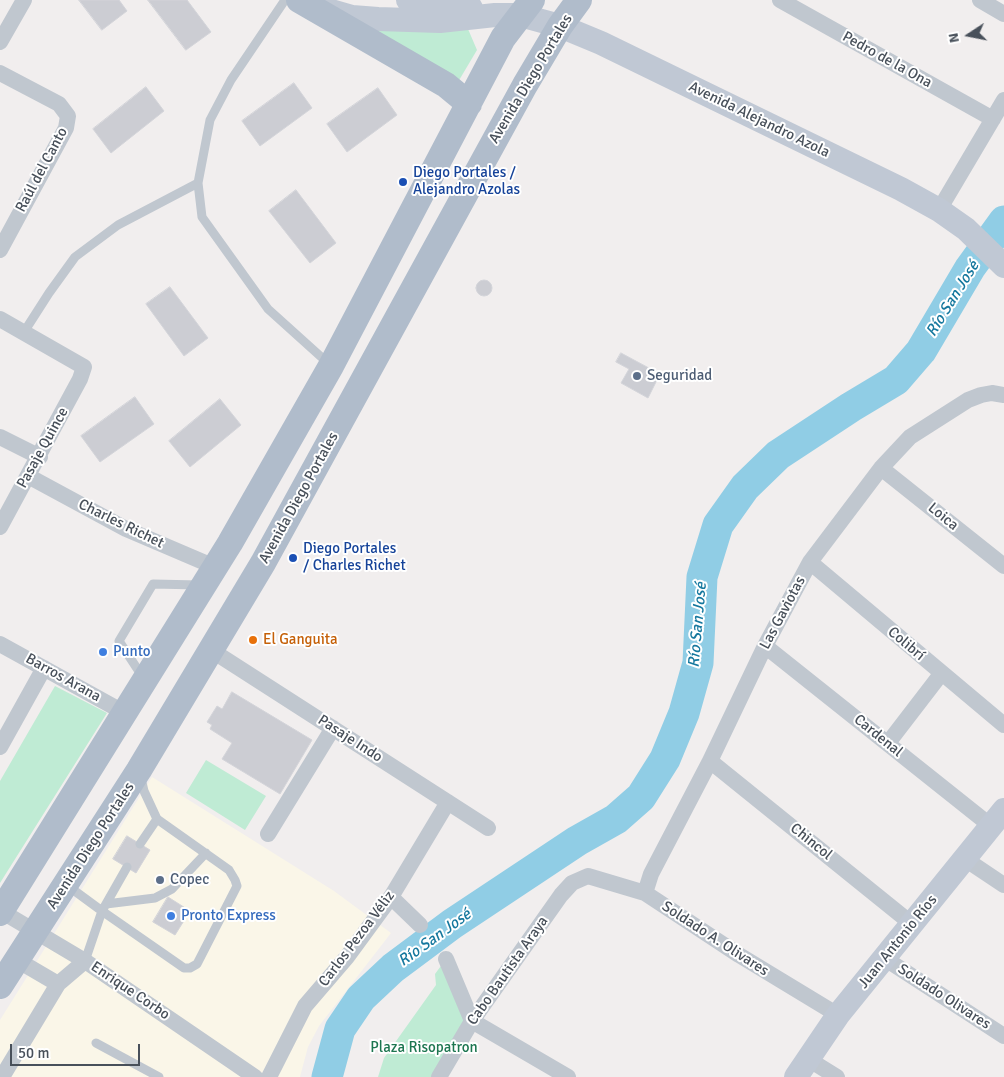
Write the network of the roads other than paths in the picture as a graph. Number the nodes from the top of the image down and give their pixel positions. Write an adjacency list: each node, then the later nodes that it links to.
1 (24, 0): 12 (street)
2 (285, 0): 17 (lane)
3 (299, 0): 9 (main road, Avenida Alejandro Azola); 15 (main road)
4 (408, 0): 9 (main road, Avenida Alejandro Azola)
5 (579, 0): 11 (main road, Avenida Diego Portales)
6 (780, 0): 16 (street, Pedro de la Ona)
7 (980, 0): 10 (street)
8 (526, 7): 9 (main road, Avenida Alejandro Azola); 11 (main road, Avenida Alejandro Azola); 15 (main road)
9 (494, 14)
10 (1004, 14)
11 (560, 26): 18 (main road, Avenida Alejandro Azola); 32 (main road, Avenida Diego Portales)
12 (0, 42)
13 (0, 73): 19 (street, Raúl del Canto)
14 (1004, 100): 16 (street)
15 (469, 104): 23 (main road)
16 (993, 119): 18 (street)
17 (198, 182): 22 (lane); 23 (lane)
18 (939, 210): 20 (main road, Avenida Alejandro Azola)
19 (0, 250)
20 (1004, 266)
21 (0, 319): 22 (street)
22 (24, 332): 26 (street, Pasaje Quince)
23 (331, 366): 30 (main road)
24 (998, 394): 27 (street, Las Gaviotas)
25 (0, 437): 26 (street)
26 (40, 457): 28 (street, Pasaje Quince)
27 (882, 468): 31 (street, Las Gaviotas); 33 (street, Loica)
28 (28, 476): 29 (street, Pasaje Quince); 34 (street, Charles Richet)
29 (0, 527)
30 (230, 542): 32 (main road); 34 (main road)
31 (810, 562): 36 (street, Las Gaviotas); 39 (street, Colibrí)
32 (263, 563): 37 (main road, Avenida Diego Portales)
33 (1004, 566)
34 (210, 576): 40 (main road); 40 (lane)
35 (0, 644): 38 (street, Barros Arana)
36 (765, 646): 44 (street, Cardenal); 46 (street, Las Gaviotas)
37 (211, 650): 43 (street, Pasaje Indo); 47 (main road, Avenida Diego Portales)
38 (44, 668): 41 (street, Barros Arana); 45 (street)
39 (941, 674): 42 (street, Colibrí); 44 (street)
40 (145, 681): 41 (main road)
41 (125, 713): 53 (main road)
42 (1004, 725)
43 (334, 728): 48 (street, Pasaje Indo); 52 (street)
44 (888, 743): 49 (street, Cardenal)
45 (0, 747)
46 (710, 760): 61 (street, Las Gaviotas); 65 (street, Chincol)
47 (139, 770): 50 (lane); 59 (main road, Avenida Diego Portales)
48 (448, 802): 51 (street, Pasaje Indo); 62 (street, Carlos Pezoa Véliz)
49 (997, 818): 56 (main road, Juan Antonio Ríos)
50 (157, 819): 54 (lane); 55 (lane)
51 (488, 828)
52 (268, 834)
53 (44, 842): 59 (main road); 64 (main road)
54 (140, 844)
55 (206, 854): 63 (lane); 63 (lane)
56 (965, 859): 60 (street); 65 (main road, Juan Antonio Ríos)
57 (127, 868): 63 (lane)
58 (588, 876): 61 (street, Soldado A. Olivares); 75 (street, Cabo Bautista Araya)
59 (66, 884): 63 (lane); 67 (main road, Avenida Diego Portales)
60 (1004, 885)
61 (645, 893): 74 (street, Soldado A. Olivares)
62 (391, 897): 66 (street); 82 (street, Carlos Pezoa Véliz)
63 (104, 908): 71 (lane)
64 (1, 912): 67 (street, Enrique Corbo)
65 (912, 924): 68 (main road, Juan Antonio Ríos)
66 (420, 925)
67 (35, 931): 70 (main road, Avenida Diego Portales); 71 (street, Enrique Corbo)
68 (884, 958): 74 (main road, Juan Antonio Ríos); 76 (street, Soldado Olivares)
69 (446, 959): 75 (street)
70 (17, 960): 72 (street); 73 (main road, Avenida Diego Portales)
71 (85, 961): 72 (street); 81 (street, Enrique Corbo)
72 (58, 984): 79 (street)
73 (0, 986)
74 (838, 1015): 78 (main road, Juan Antonio Ríos)
75 (472, 1021): 83 (street, Cabo Bautista Araya); 84 (street)
76 (1004, 1036)
77 (96, 1043): 80 (lane)
78 (802, 1068): 85 (street)
79 (2, 1077)
80 (159, 1077)
81 (255, 1077)
82 (269, 1077)
83 (439, 1077)
84 (568, 1077)
85 (837, 1077)

